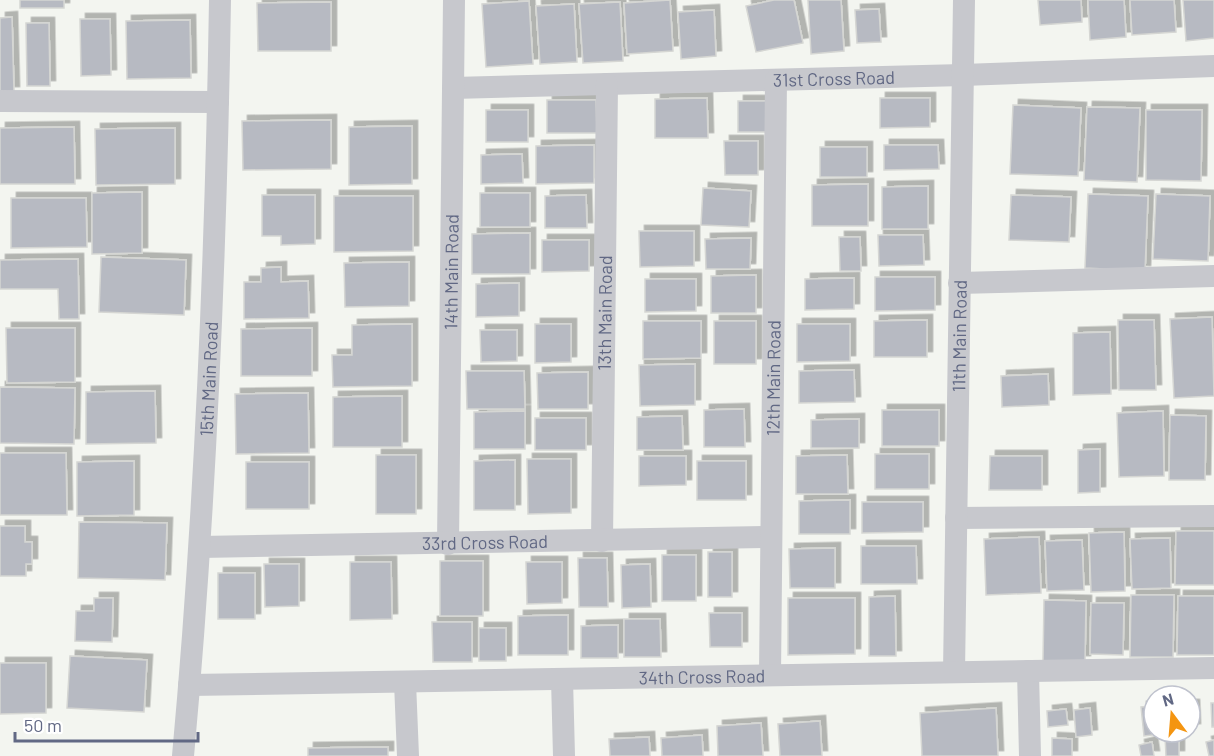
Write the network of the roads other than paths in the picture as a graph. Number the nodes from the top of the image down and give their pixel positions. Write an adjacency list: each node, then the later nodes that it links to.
1 (220, 0): 10 (street, 15th Main Road)
2 (454, 0): 8 (street, 14th Main Road)
3 (964, 0): 5 (street, 11th Main Road)
4 (1214, 66): 5 (street, 31st Cross Road)
5 (963, 75): 6 (street, 31st Cross Road); 12 (street, 11th Main Road)
6 (776, 80): 7 (street, 31st Cross Road); 15 (street, 12th Main Road)
7 (607, 84): 8 (street, 31st Cross Road); 16 (street, 13th Main Road)
8 (453, 88): 17 (street, 14th Main Road)
9 (0, 101): 10 (street)
10 (218, 102): 18 (street, 15th Main Road)
11 (1214, 276): 12 (street)
12 (959, 283): 14 (street, 11th Main Road)
13 (1214, 516): 14 (street)
14 (956, 518): 21 (street, 11th Main Road)
15 (771, 537): 16 (street, 33rd Cross Road); 22 (street, 12th Main Road)
16 (602, 540): 17 (street, 33rd Cross Road)
17 (448, 544): 18 (street, 33rd Cross Road)
18 (200, 547): 25 (street, 15th Main Road)
19 (1214, 668): 20 (street, 34th Cross Road)
20 (1028, 671): 21 (street, 34th Cross Road); 29 (street)
21 (954, 672): 22 (street, 34th Cross Road)
22 (770, 675): 23 (street, 34th Cross Road)
23 (562, 679): 24 (street, 34th Cross Road); 28 (street)
24 (405, 682): 25 (street, 34th Cross Road); 27 (street)
25 (189, 686): 26 (street, 15th Main Road)
26 (183, 756)
27 (408, 756)
28 (564, 756)
29 (1030, 756)

